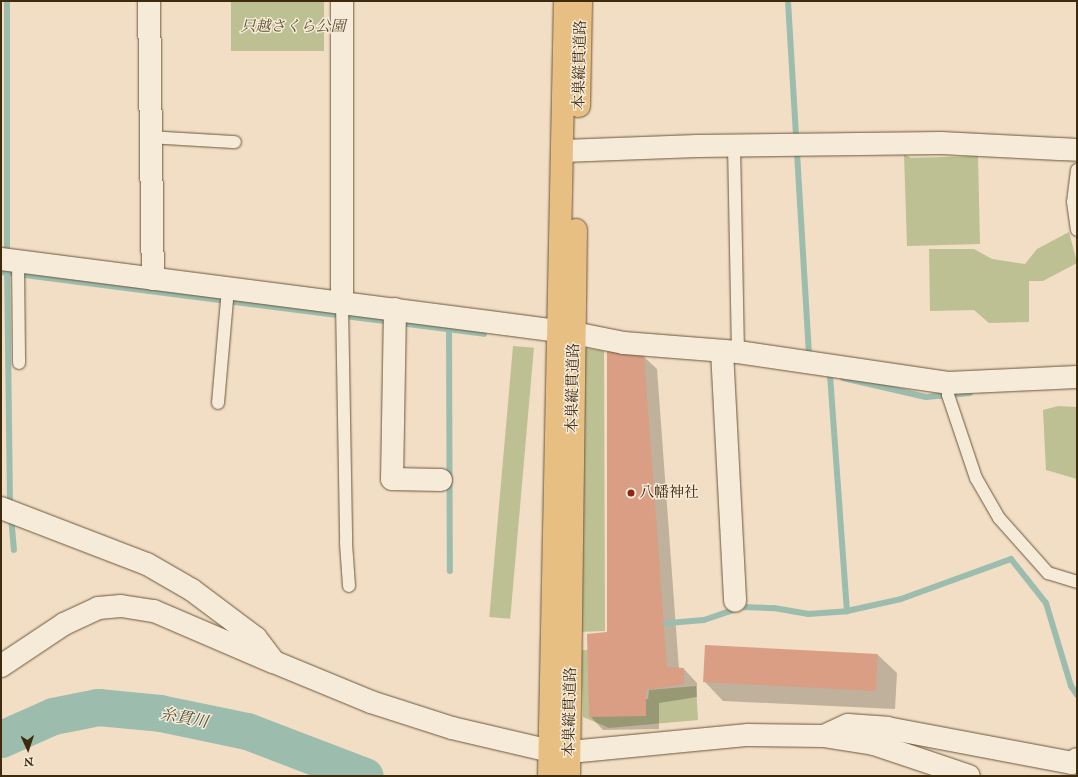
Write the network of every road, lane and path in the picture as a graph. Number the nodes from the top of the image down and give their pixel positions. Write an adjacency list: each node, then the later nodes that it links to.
1 (148, 1): 5 (street)
2 (342, 1): 15 (street)
3 (565, 1): 8 (main road, 本巣縦貫道路)
4 (581, 1): 8 (main road, 本巣縦貫道路)
5 (150, 137): 6 (lane); 13 (street)
6 (235, 142)
7 (734, 145): 8 (street); 9 (street); 18 (lane)
8 (570, 150): 17 (main road, 本巣縦貫道路)
9 (1077, 150)
10 (1077, 170): 11 (lane)
11 (1077, 230)
12 (10, 260): 13 (street); 19 (lane)
13 (153, 279): 14 (street)
14 (228, 288): 15 (street); 22 (lane)
15 (342, 303): 16 (street); 26 (lane)
16 (394, 310): 17 (street); 23 (street)
17 (566, 332): 18 (street); 31 (main road, 本巣縦貫道路)
18 (730, 352): 21 (street); 27 (street)
19 (19, 363)
20 (1077, 377): 21 (street)
21 (948, 383): 25 (lane)
22 (218, 402)
23 (441, 480)
24 (1, 508): 28 (street)
25 (1077, 582)
26 (349, 586)
27 (735, 601)
28 (274, 662): 29 (street); 31 (street)
29 (1, 666)
30 (823, 736): 31 (street); 32 (street); 35 (street)
31 (560, 752): 33 (main road, 本巣縦貫道路); 34 (main road, 本巣縦貫道路)
32 (1075, 766)
33 (549, 776)
34 (569, 776)
35 (969, 776)

